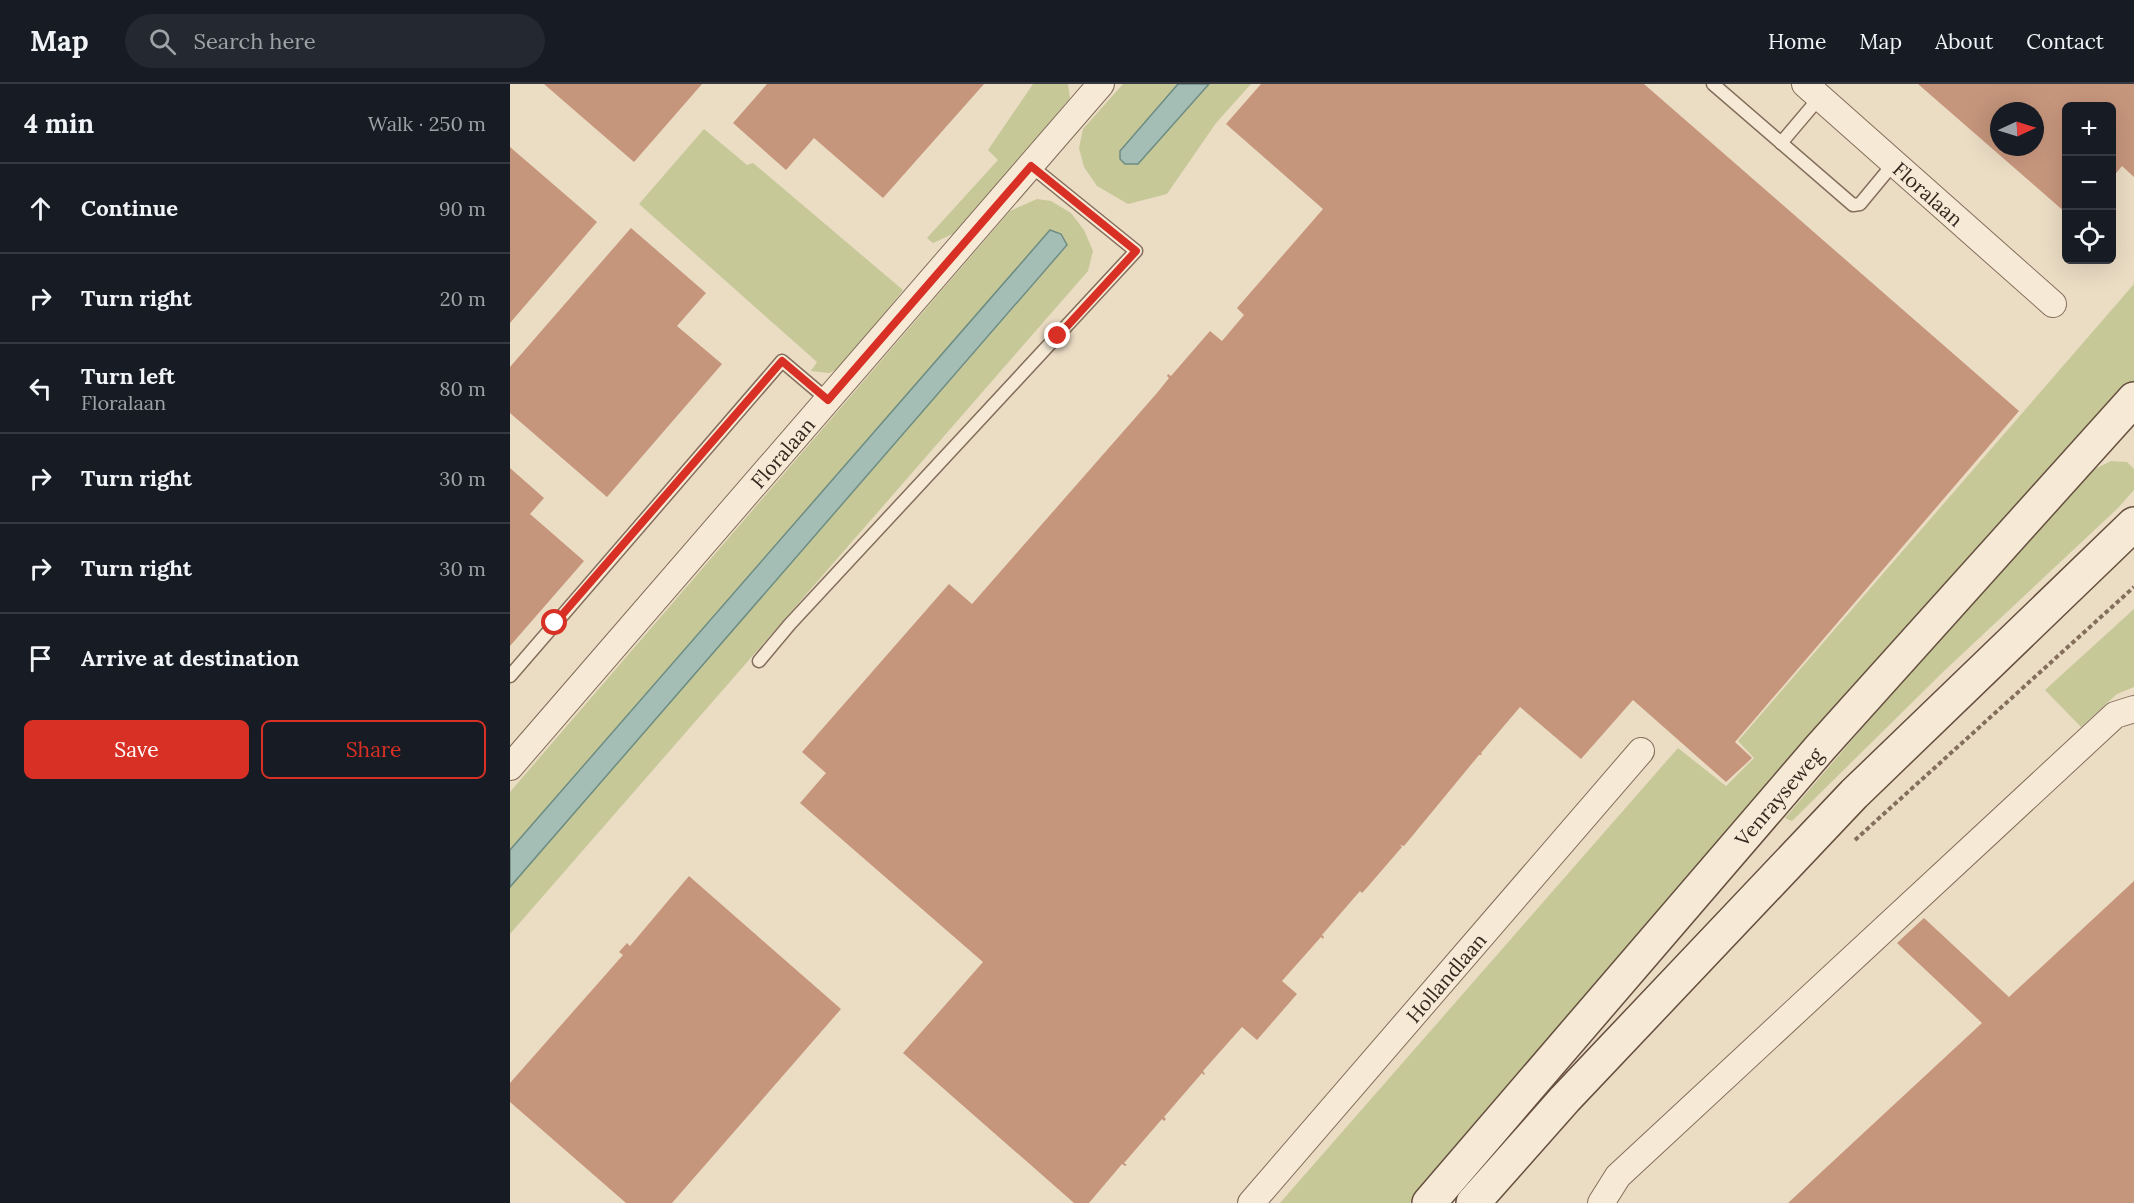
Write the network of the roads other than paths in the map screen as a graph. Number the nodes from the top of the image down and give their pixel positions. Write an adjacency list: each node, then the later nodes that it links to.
1 (1101, 84): 6 (street, Floralaan)
2 (1713, 84): 4 (lane)
3 (1812, 91): 4 (lane); 5 (street, Floralaan)
4 (1781, 143): 5 (lane)
5 (1894, 163): 7 (street, Floralaan)
6 (1031, 166): 9 (street, Floralaan); 11 (lane)
7 (2053, 304)
8 (2134, 399): 17 (main road, Venrayseweg)
9 (828, 400): 12 (lane); 15 (street, Floralaan)
10 (2134, 524): 18 (main road)
11 (759, 661)
12 (510, 676)
13 (2134, 709): 19 (street)
14 (1641, 751): 16 (street, Hollandlaan)
15 (510, 767)
16 (1251, 1203)
17 (1429, 1203)
18 (1473, 1203)
19 (1601, 1203)

